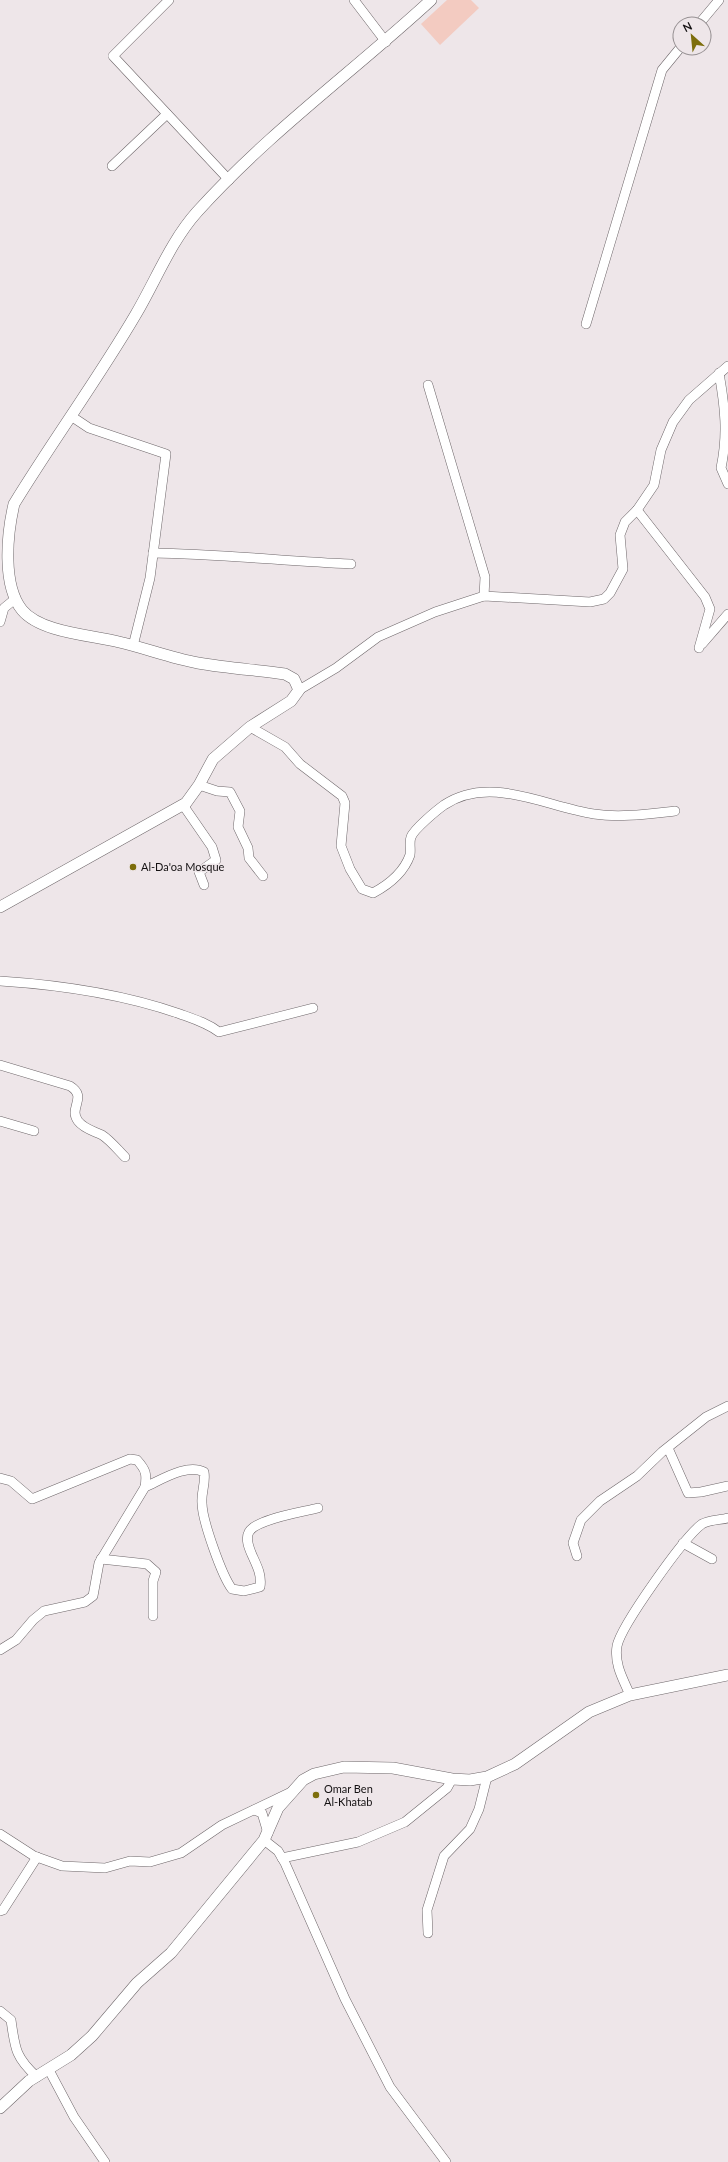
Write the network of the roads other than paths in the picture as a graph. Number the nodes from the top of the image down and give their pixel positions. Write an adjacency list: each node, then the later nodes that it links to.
1 (169, 0): 8 (street)
2 (354, 0): 6 (street)
3 (431, 0): 6 (street)
4 (719, 0): 5 (street)
5 (706, 16)
6 (386, 42): 10 (street)
7 (673, 56): 11 (street)
8 (167, 114): 9 (street); 10 (street)
9 (112, 166)
10 (229, 180): 15 (street)
11 (586, 324)
12 (728, 366): 13 (street)
13 (720, 373): 16 (street); 18 (street)
14 (428, 385): 21 (street)
15 (71, 416): 19 (street); 22 (street)
16 (727, 439): 17 (street)
17 (728, 484)
18 (637, 510): 21 (street); 23 (street)
19 (153, 553): 20 (street); 25 (street)
20 (352, 564)
21 (484, 596): 26 (street)
22 (15, 599): 24 (street); 25 (street)
23 (728, 614)
24 (0, 622)
25 (133, 646): 26 (street)
26 (299, 690): 27 (street)
27 (250, 728): 28 (street); 30 (street)
28 (199, 785): 29 (street); 31 (street)
29 (183, 805): 32 (street); 33 (street)
30 (675, 811)
31 (263, 876)
32 (204, 885)
33 (0, 907)
34 (0, 981): 35 (street)
35 (313, 1008)
36 (0, 1065): 39 (street)
37 (0, 1122): 38 (street)
38 (34, 1131)
39 (124, 1157)
40 (728, 1406): 41 (street)
41 (668, 1448): 43 (street); 48 (street)
42 (0, 1478): 44 (street)
43 (728, 1486)
44 (145, 1488): 45 (street); 49 (street)
45 (318, 1508)
46 (728, 1518): 47 (street)
47 (683, 1543): 50 (street); 54 (street)
48 (576, 1556)
49 (101, 1558): 51 (street); 52 (street)
50 (712, 1559)
51 (153, 1616)
52 (0, 1650)
53 (728, 1675): 54 (street)
54 (630, 1695): 55 (street)
55 (487, 1777): 56 (street); 64 (street)
56 (452, 1780): 57 (street); 62 (street)
57 (291, 1792): 58 (street); 60 (street)
58 (254, 1810): 60 (street); 61 (street)
59 (0, 1834): 61 (street)
60 (266, 1836): 62 (street); 66 (street)
61 (37, 1857): 63 (street)
62 (282, 1858): 70 (street)
63 (0, 1911)
64 (428, 1933)
65 (0, 2011): 67 (street)
66 (49, 2070): 67 (street); 69 (street)
67 (37, 2077): 68 (street)
68 (0, 2108)
69 (105, 2162)
70 (446, 2162)

